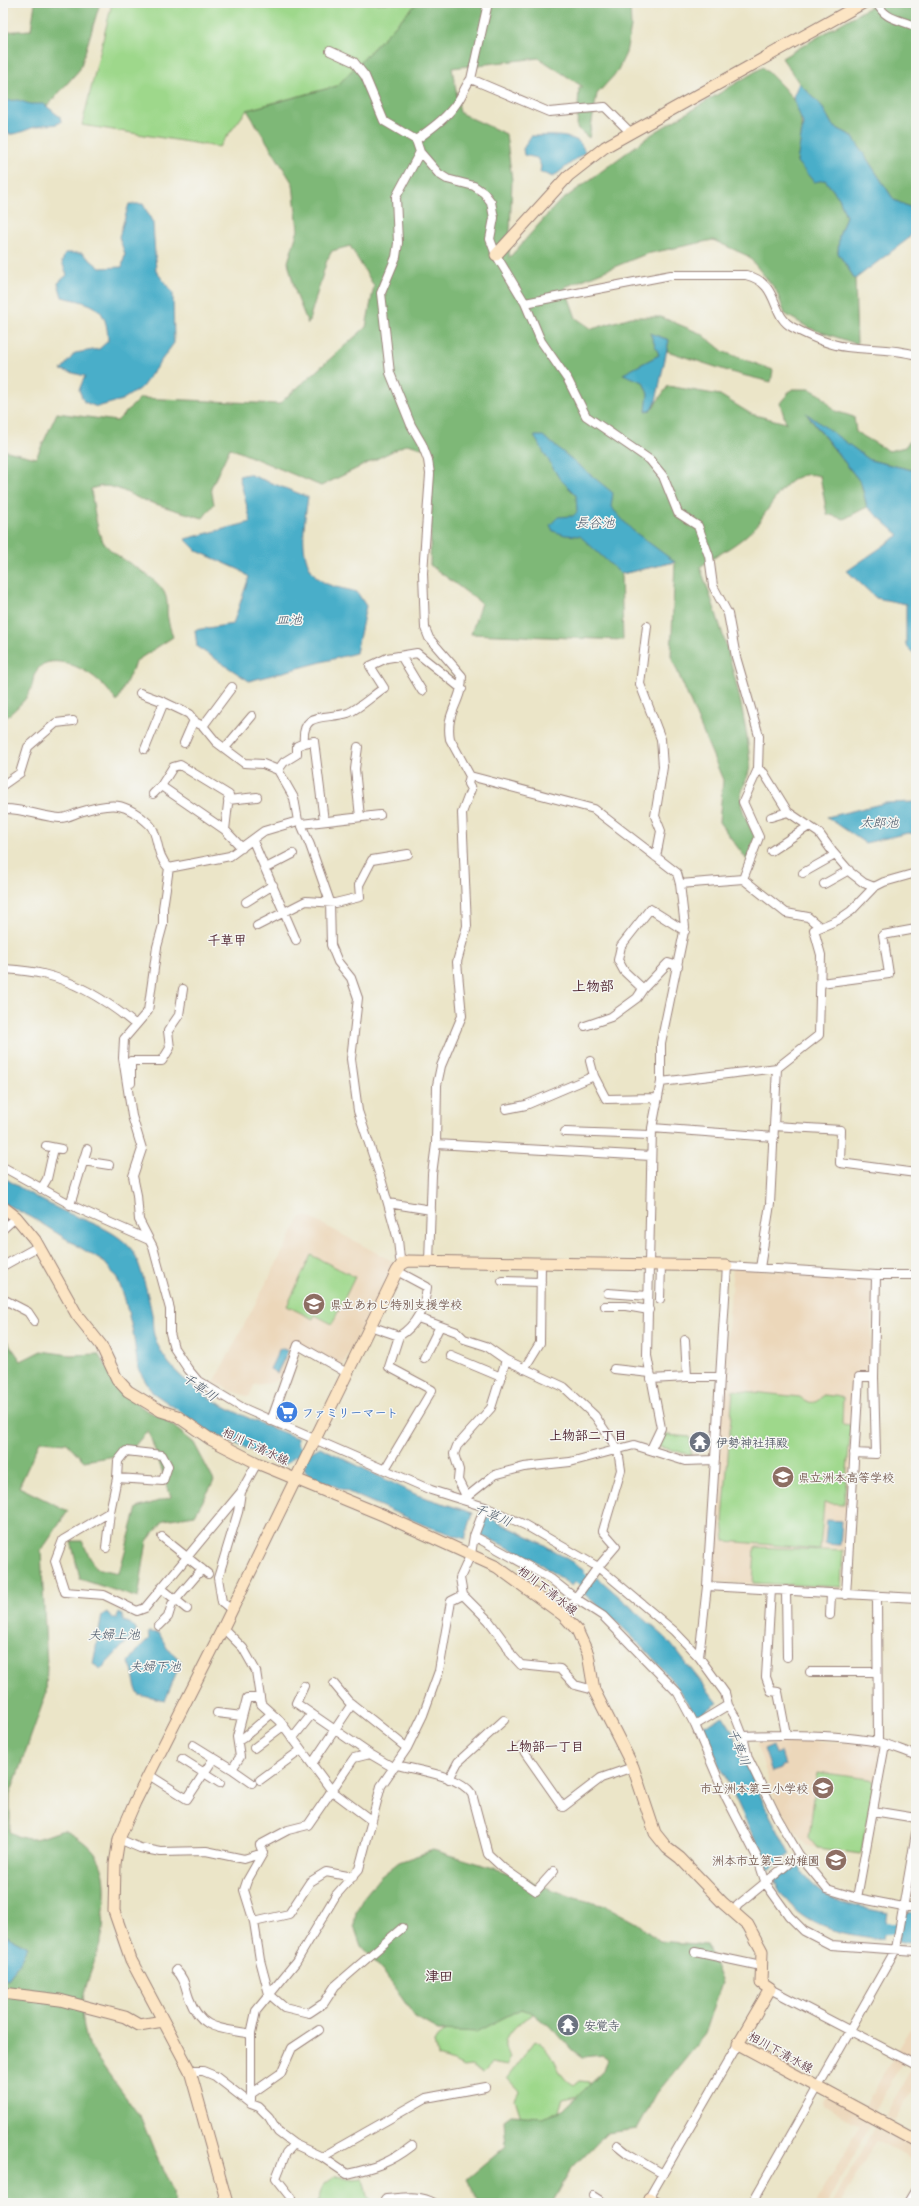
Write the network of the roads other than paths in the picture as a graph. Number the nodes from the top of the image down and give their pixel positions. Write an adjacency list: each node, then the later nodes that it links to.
1 (488, 3): 6 (street)
2 (863, 3): 7 (street)
3 (877, 3): 4 (street)
4 (916, 27)
5 (330, 51): 8 (street)
6 (471, 79): 7 (street); 8 (street)
7 (631, 133): 10 (street)
8 (416, 140): 9 (street)
9 (420, 152): 10 (street); 16 (street)
10 (496, 255): 11 (street)
11 (525, 303): 12 (street); 29 (street)
12 (916, 355)
13 (647, 626): 52 (street)
14 (401, 656): 16 (street); 17 (street); 25 (street)
15 (232, 688): 23 (street)
16 (462, 689): 31 (street)
17 (422, 691)
18 (140, 693): 19 (street)
19 (164, 702): 21 (street); 28 (street)
20 (252, 716): 27 (street)
21 (194, 720): 23 (street); 24 (street)
22 (73, 721): 32 (street)
23 (203, 726): 27 (street)
24 (184, 743)
25 (304, 743): 30 (street); 42 (street)
26 (358, 746): 40 (street)
27 (225, 748): 30 (street)
28 (145, 749)
29 (758, 769): 38 (street); 58 (street)
30 (278, 770): 43 (street)
31 (470, 776): 52 (street); 89 (street)
32 (3, 785)
33 (161, 786): 34 (street); 36 (street); 45 (street)
34 (153, 794)
35 (257, 797): 36 (street)
36 (228, 800): 45 (street)
37 (3, 809): 53 (street)
38 (788, 812): 41 (street); 44 (street)
39 (380, 815): 40 (street)
40 (360, 817): 42 (street)
41 (771, 817)
42 (324, 821): 43 (street)
43 (300, 822): 46 (street); 64 (street)
44 (809, 826): 48 (street); 51 (street)
45 (224, 830): 47 (street)
46 (252, 841): 47 (street); 54 (street)
47 (242, 848): 53 (street)
48 (771, 851)
49 (293, 854): 54 (street)
50 (408, 854): 64 (street)
51 (835, 855): 55 (street); 56 (street)
52 (656, 857): 59 (street)
53 (169, 868): 76 (street)
54 (266, 868): 61 (street)
55 (849, 870): 60 (street); 62 (street)
56 (803, 873)
57 (916, 874): 62 (street)
58 (743, 879): 59 (street); 67 (street)
59 (680, 884): 69 (street)
60 (824, 884)
61 (273, 885): 63 (street); 65 (street)
62 (874, 887): 67 (street)
63 (246, 902)
64 (330, 902): 65 (street); 98 (street)
65 (285, 912): 66 (street); 70 (street)
66 (257, 926)
67 (820, 927): 73 (street)
68 (916, 929): 73 (street)
69 (685, 931): 71 (street); 75 (street)
70 (296, 940)
71 (678, 966): 75 (street); 81 (street)
72 (3, 968): 76 (street)
73 (820, 983): 79 (street)
74 (184, 989): 82 (street)
75 (643, 989): 77 (street)
76 (136, 1025): 82 (street)
77 (585, 1026)
78 (590, 1061): 80 (street)
79 (777, 1068): 81 (street); 85 (street)
80 (594, 1076): 83 (street); 84 (street)
81 (661, 1082): 83 (street)
82 (127, 1087): 104 (street)
83 (656, 1098): 86 (street)
84 (506, 1109)
85 (774, 1126): 88 (street); 96 (street)
86 (651, 1131): 87 (street); 88 (street); 92 (street)
87 (565, 1132)
88 (774, 1137): 113 (street)
89 (436, 1144): 92 (street); 101 (street)
90 (54, 1148): 97 (street)
91 (87, 1149): 93 (street)
92 (651, 1156): 108 (street)
93 (83, 1161): 94 (street); 99 (street)
94 (109, 1165)
95 (3, 1167): 97 (street)
96 (916, 1173)
97 (41, 1189): 99 (street)
98 (388, 1203): 101 (street); 112 (street)
99 (70, 1204): 104 (street)
100 (3, 1207): 102 (street, 相川下清水線)
101 (431, 1210): 106 (street)
102 (16, 1217): 103 (street); 105 (street, 相川下清水線)
103 (3, 1228)
104 (148, 1240): 141 (street)
105 (39, 1246): 110 (street); 147 (street, 相川下清水線)
106 (429, 1262): 107 (street); 112 (street)
107 (541, 1262): 108 (street); 117 (street)
108 (648, 1265): 109 (street); 119 (street)
109 (661, 1265): 111 (street); 121 (street)
110 (3, 1266)
111 (728, 1266): 113 (street); 139 (street)
112 (400, 1267): 124 (street); 126 (street)
113 (760, 1268): 114 (street)
114 (876, 1275): 115 (street); 140 (street)
115 (916, 1275)
116 (502, 1281): 117 (street)
117 (541, 1282): 133 (street)
118 (608, 1293): 119 (street)
119 (648, 1296): 123 (street)
120 (3, 1299): 125 (street)
121 (660, 1299)
122 (605, 1306): 123 (street)
123 (649, 1310): 136 (street)
124 (418, 1318): 127 (street); 128 (street)
125 (34, 1321)
126 (370, 1326): 128 (street); 135 (street)
127 (440, 1326): 131 (street); 132 (street)
128 (399, 1336): 148 (street)
129 (685, 1340): 137 (street)
130 (451, 1356): 138 (street)
131 (424, 1358)
132 (506, 1360): 133 (street); 138 (street)
133 (524, 1369): 144 (street)
134 (614, 1369): 136 (street)
135 (347, 1373): 141 (street); 142 (street)
136 (651, 1376): 137 (street); 143 (street)
137 (687, 1376): 139 (street)
138 (501, 1377): 152 (street)
139 (720, 1377): 146 (street)
140 (874, 1377): 145 (street); 145 (street)
141 (271, 1421): 142 (street)
142 (314, 1440): 148 (street); 150 (street)
143 (651, 1449): 144 (street); 146 (street)
144 (618, 1450): 152 (street); 160 (street)
145 (854, 1453): 167 (street)
146 (715, 1460): 161 (street)
147 (257, 1463): 150 (street, 相川下清水線); 151 (street)
148 (385, 1470): 152 (street)
149 (117, 1478): 149 (street); 154 (street)
150 (295, 1478): 158 (street, 相川下清水線); 173 (street)
151 (241, 1492): 159 (street); 173 (street)
152 (463, 1500): 153 (street)
153 (485, 1507): 156 (street); 160 (street)
154 (110, 1512): 157 (street); 162 (street)
155 (162, 1536): 159 (street)
156 (473, 1539): 158 (street); 169 (street)
157 (106, 1548)
158 (471, 1554): 166 (street); 174 (street, 相川下清水線)
159 (187, 1557): 162 (street); 171 (street)
160 (598, 1567): 169 (street); 178 (street)
161 (707, 1586): 163 (street); 178 (street)
162 (161, 1588): 171 (street)
163 (771, 1589): 164 (street); 196 (street)
164 (786, 1590): 165 (street); 179 (street)
165 (831, 1594): 167 (street); 175 (street)
166 (464, 1595): 184 (street); 204 (street)
167 (846, 1595): 168 (street)
168 (877, 1597): 170 (street); 181 (street)
169 (575, 1598): 174 (street); 193 (street)
170 (916, 1598)
171 (176, 1600): 172 (street); 176 (street)
172 (187, 1609)
173 (232, 1610): 177 (street)
174 (563, 1615): 184 (street, 相川下清水線)
175 (830, 1615)
176 (159, 1626)
177 (223, 1628): 185 (street); 215 (street)
178 (699, 1657): 187 (street)
179 (787, 1658)
180 (810, 1672): 181 (street)
181 (877, 1672): 200 (street)
182 (334, 1684): 186 (street)
183 (304, 1686): 190 (street)
184 (594, 1690): 212 (street, 相川下清水線)
185 (259, 1698): 189 (street); 191 (street)
186 (352, 1704): 195 (street); 204 (street)
187 (728, 1705): 193 (street); 197 (street)
188 (217, 1712): 191 (street)
189 (271, 1714): 194 (street); 199 (street)
190 (312, 1714): 195 (street); 198 (street)
191 (242, 1716): 199 (street)
192 (504, 1720): 216 (street)
193 (695, 1725): 228 (street)
194 (283, 1726): 198 (street); 203 (street)
195 (335, 1730): 206 (street); 210 (street)
196 (786, 1734): 197 (street); 200 (street)
197 (743, 1736): 225 (street)
198 (292, 1739): 205 (street)
199 (238, 1740): 213 (street)
200 (881, 1743): 207 (street); 219 (street)
201 (193, 1745): 208 (street)
202 (521, 1747): 212 (street)
203 (254, 1748)
204 (407, 1748): 211 (street)
205 (301, 1750): 210 (street); 213 (street)
206 (370, 1754): 211 (street); 218 (street)
207 (916, 1755)
208 (214, 1758): 213 (street); 214 (street)
209 (182, 1759): 214 (street)
210 (312, 1764): 218 (street)
211 (395, 1767): 216 (street); 221 (street)
212 (633, 1767): 232 (street, 相川下清水線)
213 (232, 1769)
214 (203, 1773): 215 (street); 217 (street)
215 (149, 1775): 223 (street)
216 (449, 1779): 226 (street)
217 (220, 1783)
218 (332, 1791): 221 (street); 224 (street)
219 (873, 1811): 220 (street); 229 (street)
220 (916, 1818)
221 (372, 1821): 227 (street)
222 (916, 1833): 230 (street)
223 (119, 1840): 224 (street); 243 (street)
224 (263, 1853): 233 (street)
225 (799, 1855): 228 (street); 229 (street)
226 (554, 1870)
227 (353, 1877): 233 (street); 242 (street)
228 (766, 1884): 232 (street); 235 (street)
229 (857, 1898): 230 (street)
230 (903, 1908): 231 (street); 235 (street)
231 (916, 1908)
232 (733, 1912): 238 (street, 相川下清水線)
233 (254, 1922): 242 (street)
234 (402, 1928): 242 (street)
235 (896, 1949): 236 (street); 245 (street)
236 (916, 1951)
237 (695, 1952): 238 (street)
238 (761, 1966): 240 (street, 相川下清水線)
239 (176, 1970): 246 (street)
240 (770, 1989): 245 (street); 247 (street, 相川下清水線)
241 (3, 1993): 243 (street)
242 (269, 1994): 246 (street)
243 (163, 2021): 249 (street)
244 (319, 2030): 252 (street)
245 (850, 2030): 248 (street); 251 (street)
246 (251, 2034): 252 (street)
247 (738, 2044): 251 (street, 相川下清水線); 259 (street)
248 (916, 2064)
249 (190, 2072): 253 (street); 263 (street)
250 (485, 2087): 258 (street)
251 (818, 2087): 254 (street, 相川下清水線); 268 (street)
252 (251, 2094): 253 (street)
253 (251, 2104): 255 (street)
254 (916, 2140)
255 (294, 2144): 258 (street); 264 (street)
256 (617, 2145): 259 (street)
257 (412, 2146): 258 (street)
258 (322, 2157)
259 (663, 2174): 262 (street)
260 (916, 2188): 269 (street)
261 (593, 2196): 267 (street)
262 (651, 2201)
263 (227, 2203)
264 (291, 2203)
265 (383, 2203): 266 (street)
266 (434, 2203)
267 (604, 2203)
268 (752, 2203)
269 (907, 2203)

